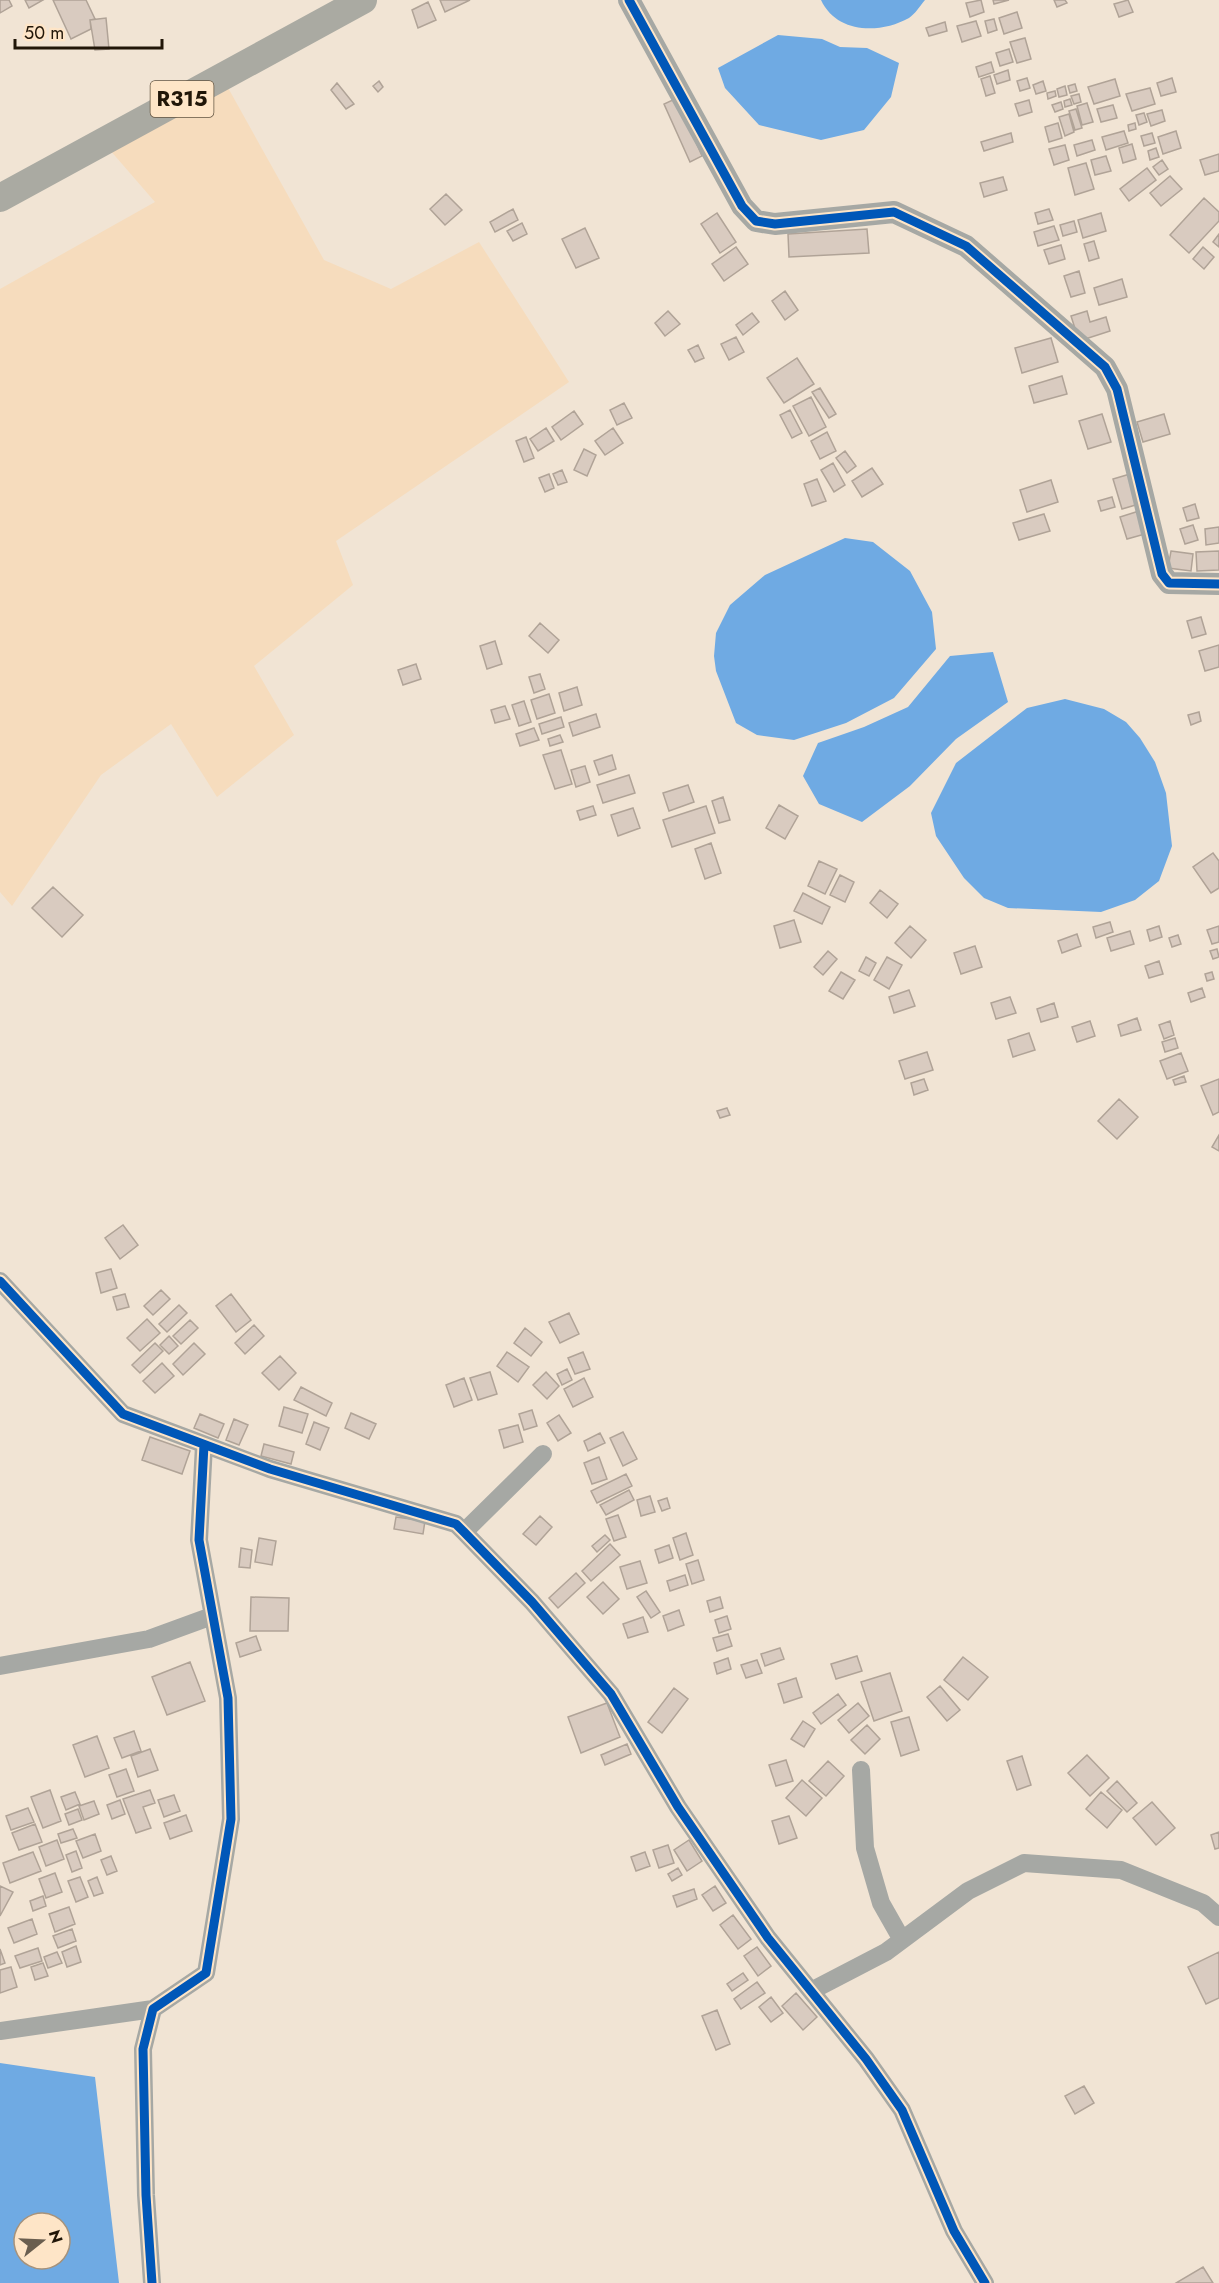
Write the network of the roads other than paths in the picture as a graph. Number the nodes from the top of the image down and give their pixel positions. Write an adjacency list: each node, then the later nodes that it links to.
1 (363, 0): 3 (main road, R315)
2 (629, 0): 4 (street)
3 (0, 198)
4 (1219, 584)
5 (0, 1281): 6 (street)
6 (204, 1445): 8 (street); 9 (street)
7 (543, 1454): 8 (street)
8 (464, 1532): 14 (street)
9 (212, 1616): 10 (street); 15 (street)
10 (0, 1666)
11 (861, 1770): 13 (street)
12 (1219, 1917): 13 (street)
13 (902, 1940): 14 (street)
14 (811, 1991): 18 (street)
15 (153, 2008): 16 (street); 17 (street)
16 (0, 2031)
17 (152, 2283)
18 (986, 2283)

